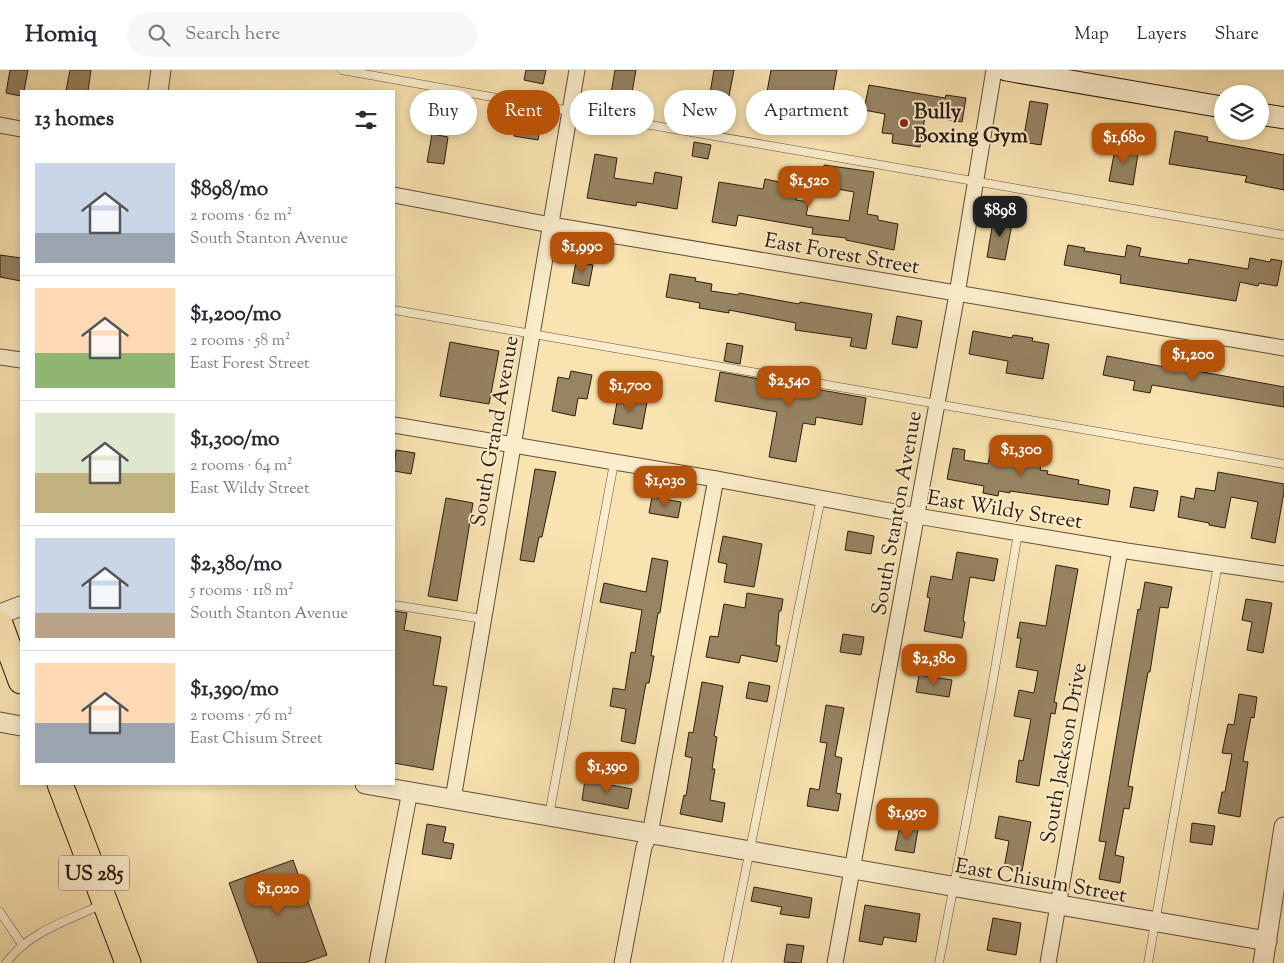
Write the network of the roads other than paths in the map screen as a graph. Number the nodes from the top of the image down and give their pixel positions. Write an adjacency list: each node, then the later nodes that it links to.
1 (161, 70): 6 (street)
2 (342, 70): 9 (lane)
3 (577, 70): 7 (street, South Grand Avenue)
4 (994, 70): 15 (street, South Stanton Avenue)
5 (1006, 70): 8 (main road)
6 (158, 90)
7 (574, 90)
8 (1214, 106)
9 (570, 111): 17 (street, South Grand Avenue)
10 (1269, 116): 11 (main road)
11 (1284, 118)
12 (0, 125): 14 (street)
13 (654, 125): 15 (lane)
14 (20, 129)
15 (976, 181): 18 (lane); 19 (street, South Stanton Avenue)
16 (395, 195): 17 (street, East Forest Street)
17 (550, 225): 19 (street, East Forest Street); 21 (street, South Grand Avenue)
18 (1284, 235)
19 (957, 294): 22 (street, East Forest Street); 25 (street, South Stanton Avenue)
20 (395, 310): 21 (lane)
21 (532, 334): 25 (lane); 27 (street, South Grand Avenue)
22 (1284, 348)
23 (0, 357): 24 (street)
24 (20, 360)
25 (938, 403): 29 (lane); 32 (street, South Stanton Avenue)
26 (395, 425): 27 (street, East Wildy Street)
27 (513, 445): 28 (street, East Wildy Street); 40 (street, South Grand Avenue)
28 (614, 463): 30 (street, East Wildy Street); 49 (lane)
29 (1284, 464)
30 (716, 479): 31 (street, East Wildy Street); 51 (street)
31 (821, 498): 32 (street, East Wildy Street); 52 (lane)
32 (917, 516): 33 (street, East Wildy Street); 53 (street, South Stanton Avenue)
33 (1018, 533): 34 (street, East Wildy Street); 54 (lane)
34 (1120, 550): 35 (street, East Wildy Street); 56 (street, South Jackson Drive)
35 (1218, 564): 36 (street, East Wildy Street); 58 (lane)
36 (1284, 574)
37 (395, 605): 40 (lane)
38 (20, 606): 39 (street)
39 (0, 614)
40 (483, 619): 48 (street, South Grand Avenue)
41 (0, 624): 42 (main road)
42 (20, 678)
43 (0, 722): 44 (street)
44 (20, 726)
45 (60, 785): 55 (main road, US 285)
46 (371, 785): 47 (street, East Chisum Street)
47 (410, 791): 48 (street, East Chisum Street); 63 (street)
48 (453, 799): 49 (street, East Chisum Street)
49 (549, 816): 51 (street, East Chisum Street)
50 (1284, 827): 59 (street)
51 (650, 834): 52 (street, East Chisum Street); 64 (street)
52 (750, 852): 53 (street, East Chisum Street); 65 (lane)
53 (852, 870): 54 (street, East Chisum Street); 66 (street, South Stanton Avenue)
54 (954, 888): 56 (street, East Chisum Street); 67 (lane)
55 (105, 903): 60 (lane); 62 (main road, US 285)
56 (1058, 906): 58 (street, East Chisum Street); 68 (street, South Jackson Drive)
57 (0, 912): 60 (lane)
58 (1155, 922): 59 (street, East Chisum Street); 69 (lane)
59 (1267, 941): 70 (street)
60 (23, 946): 61 (lane)
61 (6, 963)
62 (128, 963)
63 (377, 963)
64 (622, 963)
65 (727, 963)
66 (835, 963)
67 (939, 963)
68 (1048, 963)
69 (1148, 963)
70 (1263, 963)

